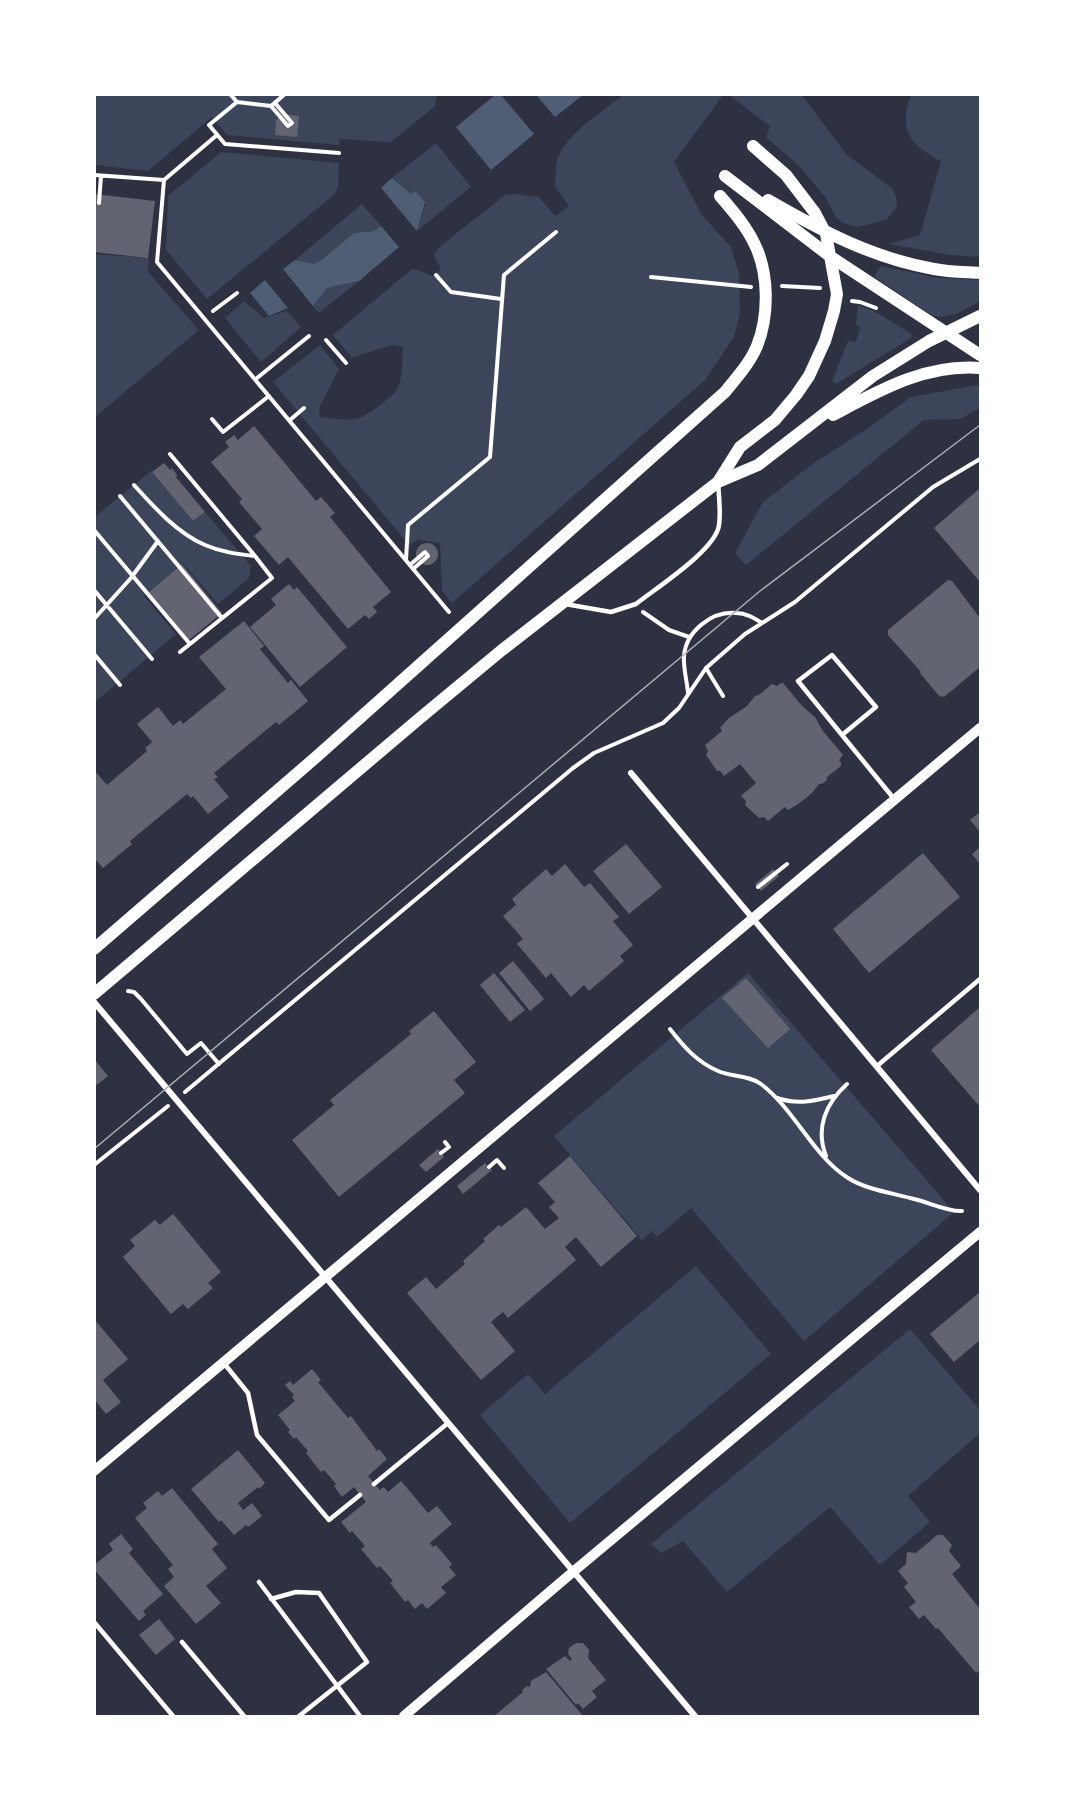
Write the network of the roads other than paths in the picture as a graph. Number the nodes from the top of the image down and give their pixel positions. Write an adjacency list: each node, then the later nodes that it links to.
1 (753, 146): 3 (main road)
2 (720, 196): 18 (main road)
3 (826, 234): 4 (main road); 4 (main road); 5 (main road)
4 (831, 257): 7 (main road); 11 (main road)
5 (981, 273)
6 (981, 316): 7 (main road)
7 (945, 332): 8 (main road); 10 (main road)
8 (981, 355)
9 (981, 369): 10 (main road)
10 (805, 430): 11 (main road)
11 (718, 482): 12 (main road); 12 (lane)
12 (562, 603): 20 (main road)
13 (981, 728): 16 (street)
14 (842, 735): 14 (lane); 16 (lane)
15 (631, 773): 17 (street)
16 (895, 800): 17 (street)
17 (753, 919): 22 (street); 25 (street)
18 (94, 949)
19 (981, 979): 22 (lane)
20 (94, 994)
21 (94, 1002): 25 (street)
22 (877, 1066): 23 (street)
23 (981, 1190)
24 (981, 1232): 31 (street)
25 (325, 1277): 26 (street); 27 (street)
26 (223, 1362): 28 (street); 30 (lane)
27 (448, 1423): 29 (lane); 31 (street)
28 (94, 1471)
29 (374, 1484)
30 (360, 1495)
31 (574, 1571): 41 (street); 42 (street)
32 (259, 1582): 33 (lane)
33 (271, 1599): 36 (lane); 36 (lane)
34 (94, 1622): 37 (lane)
35 (182, 1642): 38 (lane)
36 (336, 1686): 39 (lane); 40 (lane)
37 (173, 1716)
38 (244, 1716)
39 (298, 1716)
40 (360, 1716)
41 (404, 1716)
42 (695, 1716)

